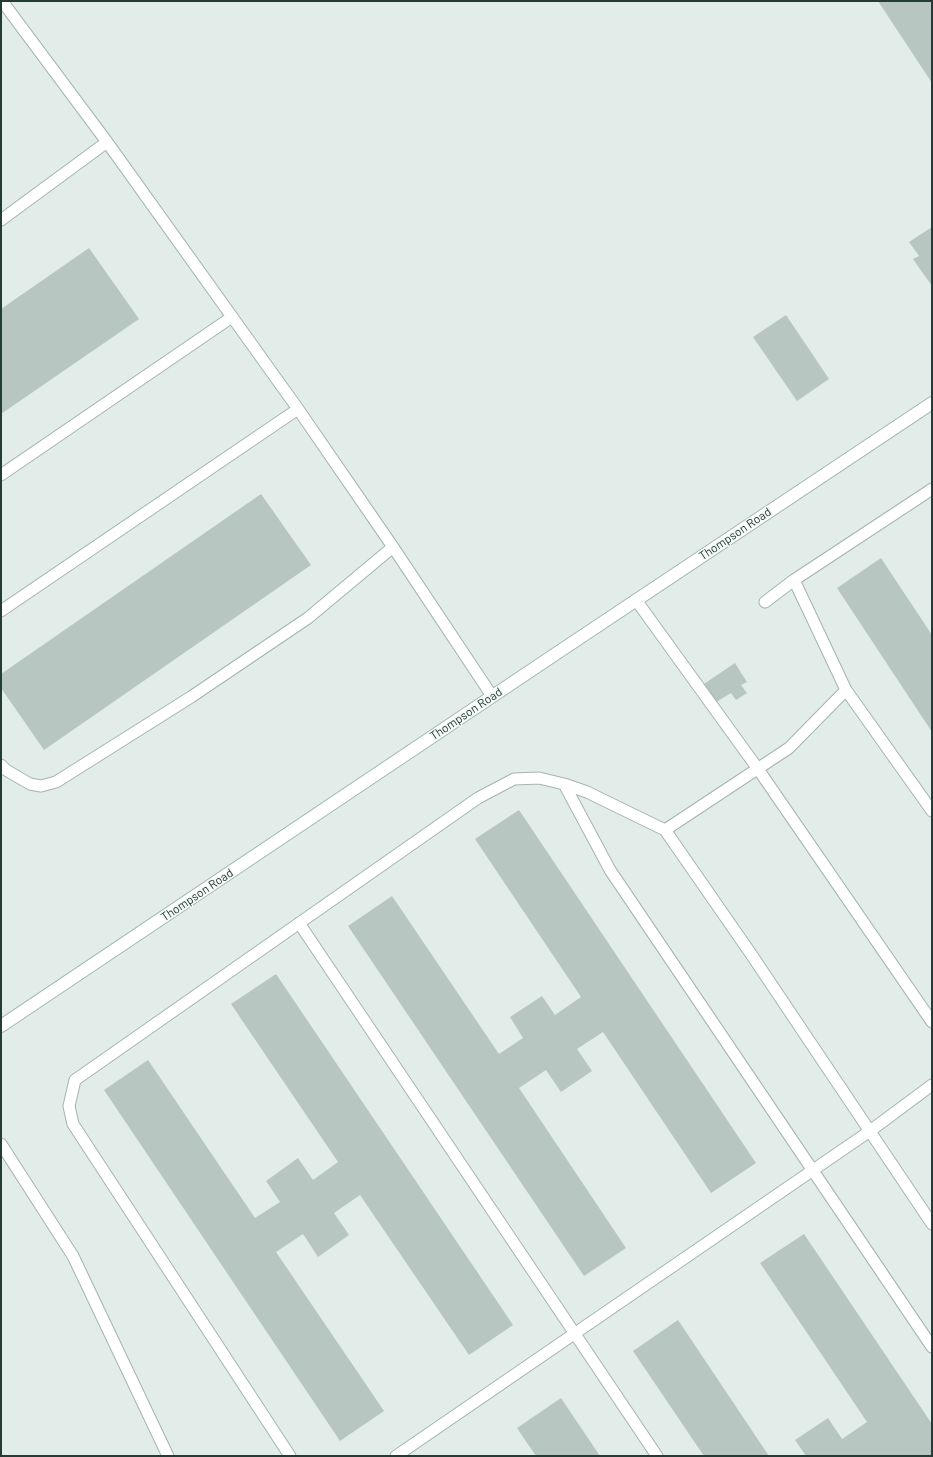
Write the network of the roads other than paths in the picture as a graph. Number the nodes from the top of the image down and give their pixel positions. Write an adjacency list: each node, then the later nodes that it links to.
1 (2, 1): 2 (lane)
2 (107, 142): 3 (lane); 4 (lane)
3 (1, 220)
4 (232, 317): 6 (lane); 7 (lane)
5 (932, 403): 11 (main road, Thompson Road)
6 (298, 409): 9 (lane); 13 (lane)
7 (1, 475)
8 (932, 489): 10 (lane)
9 (393, 547): 15 (lane); 16 (lane)
10 (794, 580): 12 (lane); 14 (lane)
11 (636, 600): 15 (main road, Thompson Road); 17 (lane)
12 (765, 602)
13 (1, 611)
14 (846, 690): 17 (lane); 19 (lane)
15 (492, 696): 23 (main road, Thompson Road)
16 (1, 765)
17 (758, 769): 20 (lane); 22 (lane)
18 (564, 784): 20 (lane); 21 (lane); 27 (lane)
19 (932, 811)
20 (665, 830): 25 (lane)
21 (299, 923): 29 (lane); 32 (lane)
22 (932, 1022)
23 (1, 1026)
24 (932, 1085): 25 (lane)
25 (870, 1131): 27 (lane); 28 (lane)
26 (1, 1144): 31 (lane)
27 (812, 1170): 29 (lane); 30 (lane)
28 (932, 1224)
29 (574, 1333): 33 (lane); 34 (lane)
30 (932, 1347)
31 (168, 1456)
32 (290, 1456)
33 (396, 1456)
34 (657, 1456)

